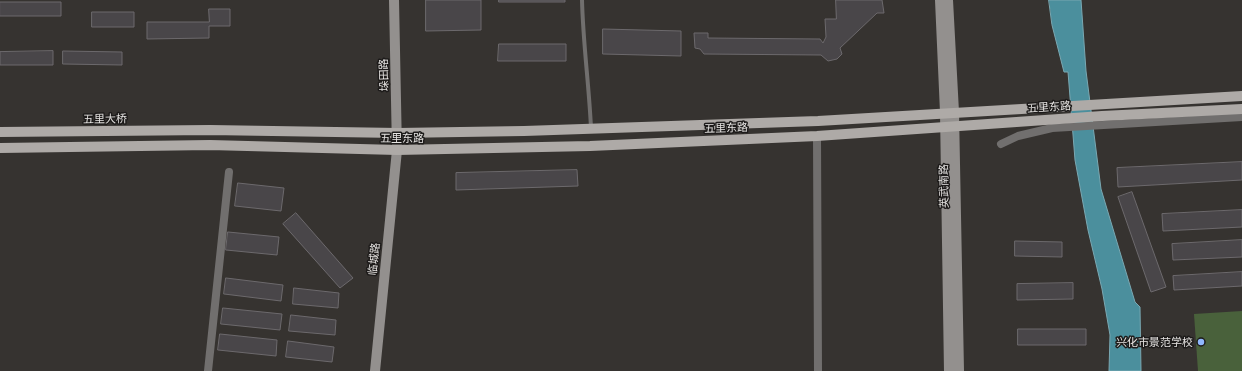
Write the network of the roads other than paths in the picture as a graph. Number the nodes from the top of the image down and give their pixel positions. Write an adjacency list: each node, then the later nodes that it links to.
1 (394, 0): 14 (main road, 垛田路)
2 (582, 0): 11 (lane)
3 (940, 0): 7 (main road, 英武南路)
4 (948, 0): 7 (main road, 英武南路)
5 (1242, 96): 7 (main road, 五里东路)
6 (1242, 109): 9 (main road, 五里东路)
7 (950, 112): 10 (main road, 英武南路); 11 (main road, 五里东路)
8 (1242, 117): 9 (street)
9 (1101, 121): 10 (main road, 五里东路); 16 (street)
10 (950, 126): 15 (main road, 五里东路); 23 (main road, 英武南路); 24 (main road, 英武南路)
11 (591, 128): 14 (main road, 五里东路)
12 (210, 130): 13 (main road, 五里大桥); 14 (main road, 五里东路)
13 (0, 132)
14 (398, 133): 18 (main road, 垛田路)
15 (817, 136): 18 (main road, 五里东路); 22 (street)
16 (1001, 144)
17 (0, 148): 18 (main road, 五里东路)
18 (397, 150): 21 (main road, 临城路)
19 (229, 172): 20 (street)
20 (208, 371)
21 (375, 371)
22 (818, 371)
23 (949, 371)
24 (959, 371)

